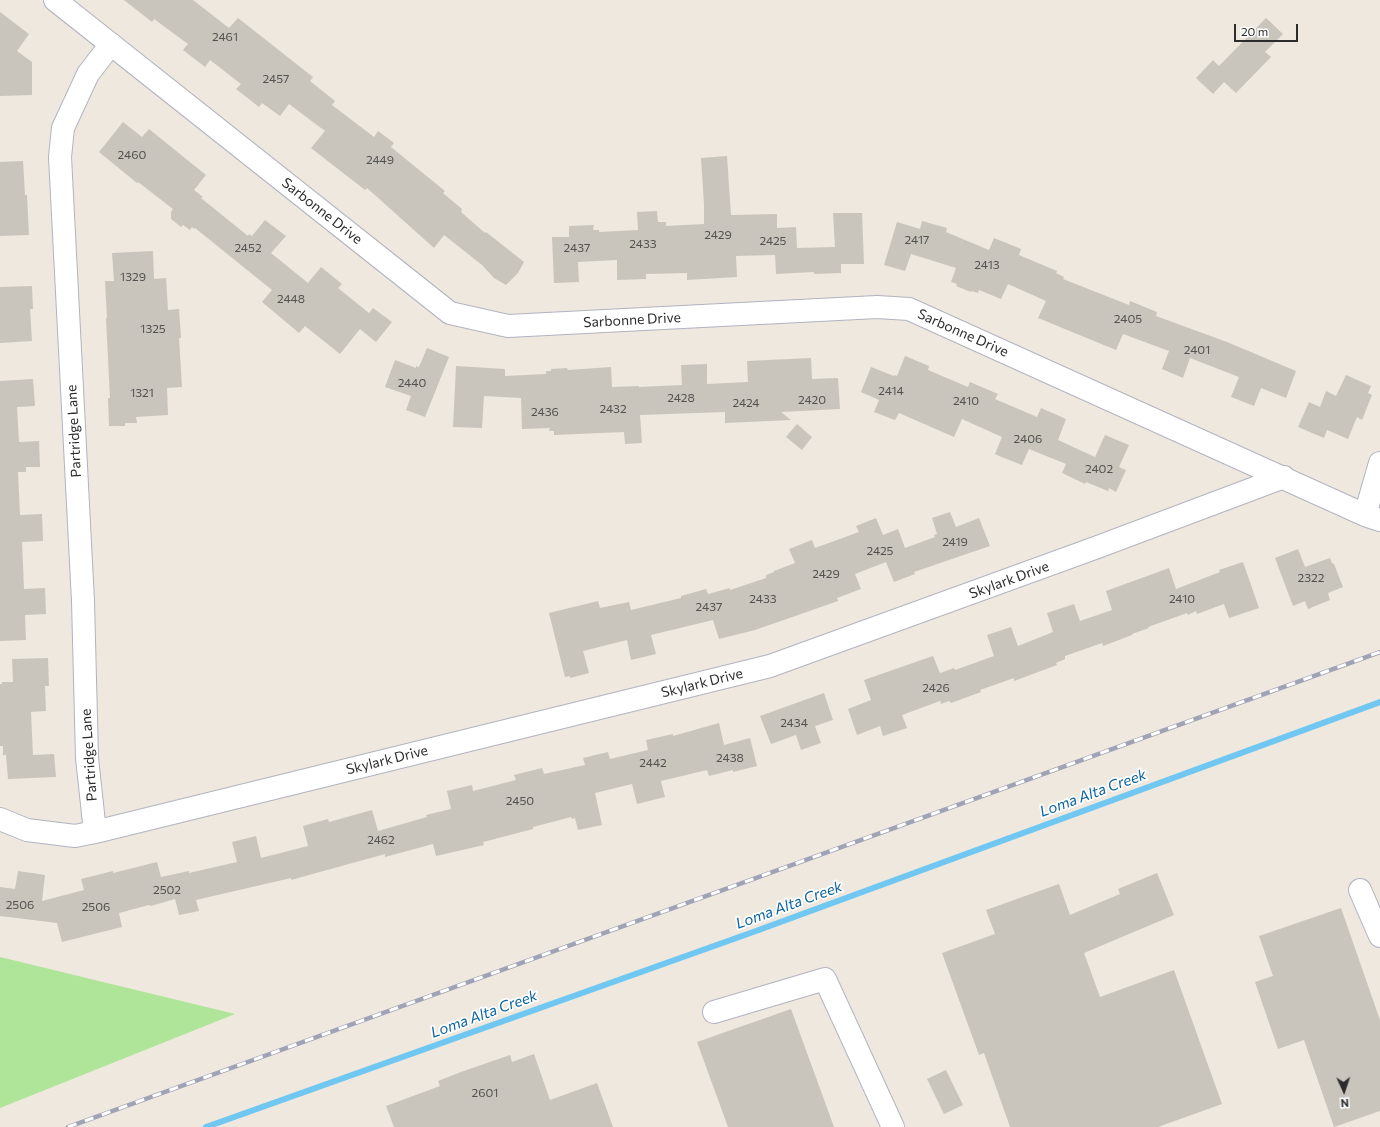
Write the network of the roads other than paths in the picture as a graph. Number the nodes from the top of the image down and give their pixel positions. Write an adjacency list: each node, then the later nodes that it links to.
1 (55, 0): 2 (street, Sarbonne Drive)
2 (111, 44): 4 (street, Sarbonne Drive); 7 (street, Partridge Lane)
3 (1380, 463): 5 (street)
4 (1284, 477): 5 (street); 7 (street, Skylark Drive)
5 (1372, 518)
6 (0, 819): 7 (street, Skylark Drive)
7 (95, 832)
8 (1360, 890): 9 (street)
9 (1380, 936)
10 (714, 1012): 11 (street)
11 (892, 1127)

